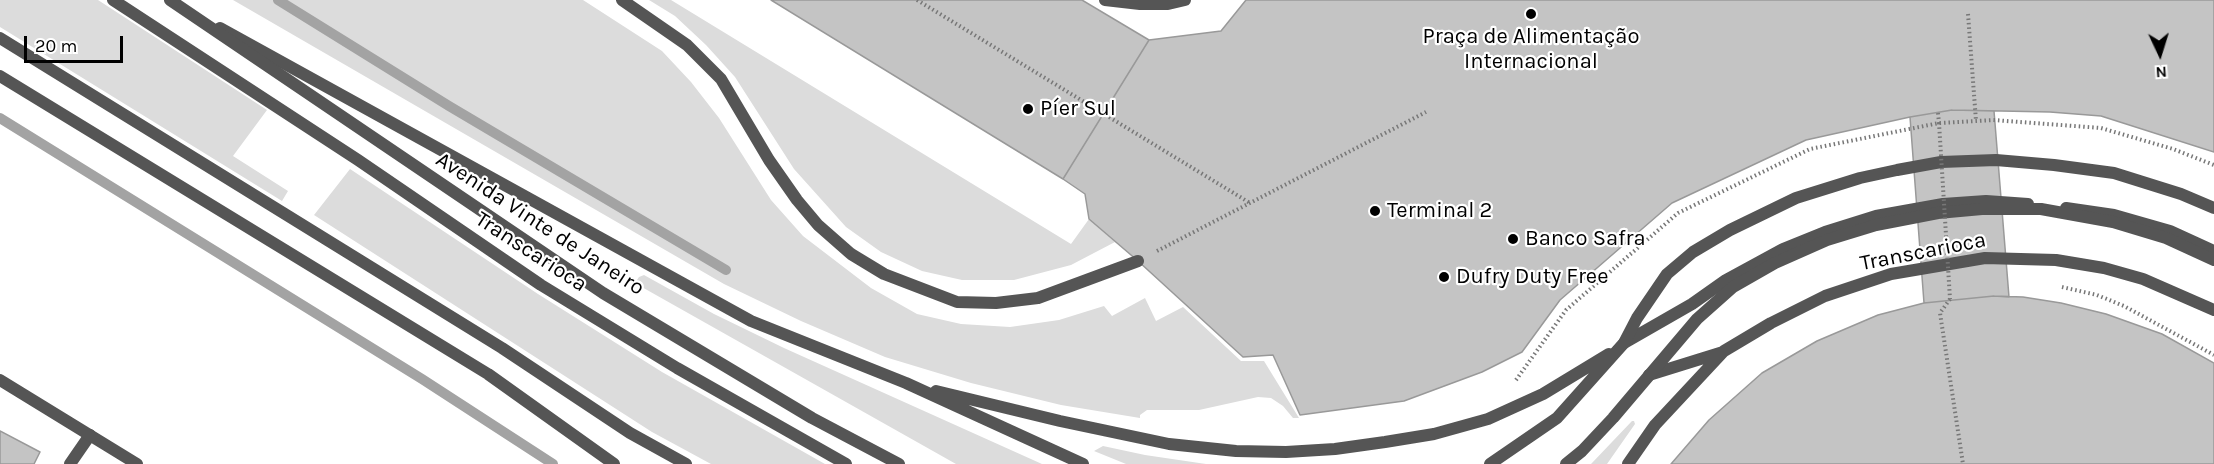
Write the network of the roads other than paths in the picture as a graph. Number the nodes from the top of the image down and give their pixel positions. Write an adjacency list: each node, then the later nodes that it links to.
1 (113, 0): 24 (street, Transcarioca)
2 (170, 0): 6 (street, Avenida Vinte de Janeiro)
3 (622, 0): 12 (street)
4 (1105, 0): 5 (street)
5 (1185, 0)
6 (188, 11): 18 (street); 25 (street, Avenida Vinte de Janeiro)
7 (0, 38): 23 (street)
8 (0, 76): 22 (street)
9 (2214, 208): 14 (street)
10 (2214, 251): 14 (street)
11 (2214, 260): 16 (street)
12 (1138, 261)
13 (2214, 310): 15 (street, Transcarioca)
14 (1622, 346): 18 (street); 27 (street)
15 (1724, 351): 16 (street); 29 (street, Transcarioca)
16 (1649, 375): 28 (street)
17 (0, 380): 19 (street)
18 (906, 383): 26 (street)
19 (90, 435): 20 (street); 21 (street)
20 (70, 464)
21 (137, 464)
22 (614, 464)
23 (686, 464)
24 (846, 464)
25 (899, 464)
26 (1083, 464)
27 (1490, 464)
28 (1566, 464)
29 (1628, 464)

